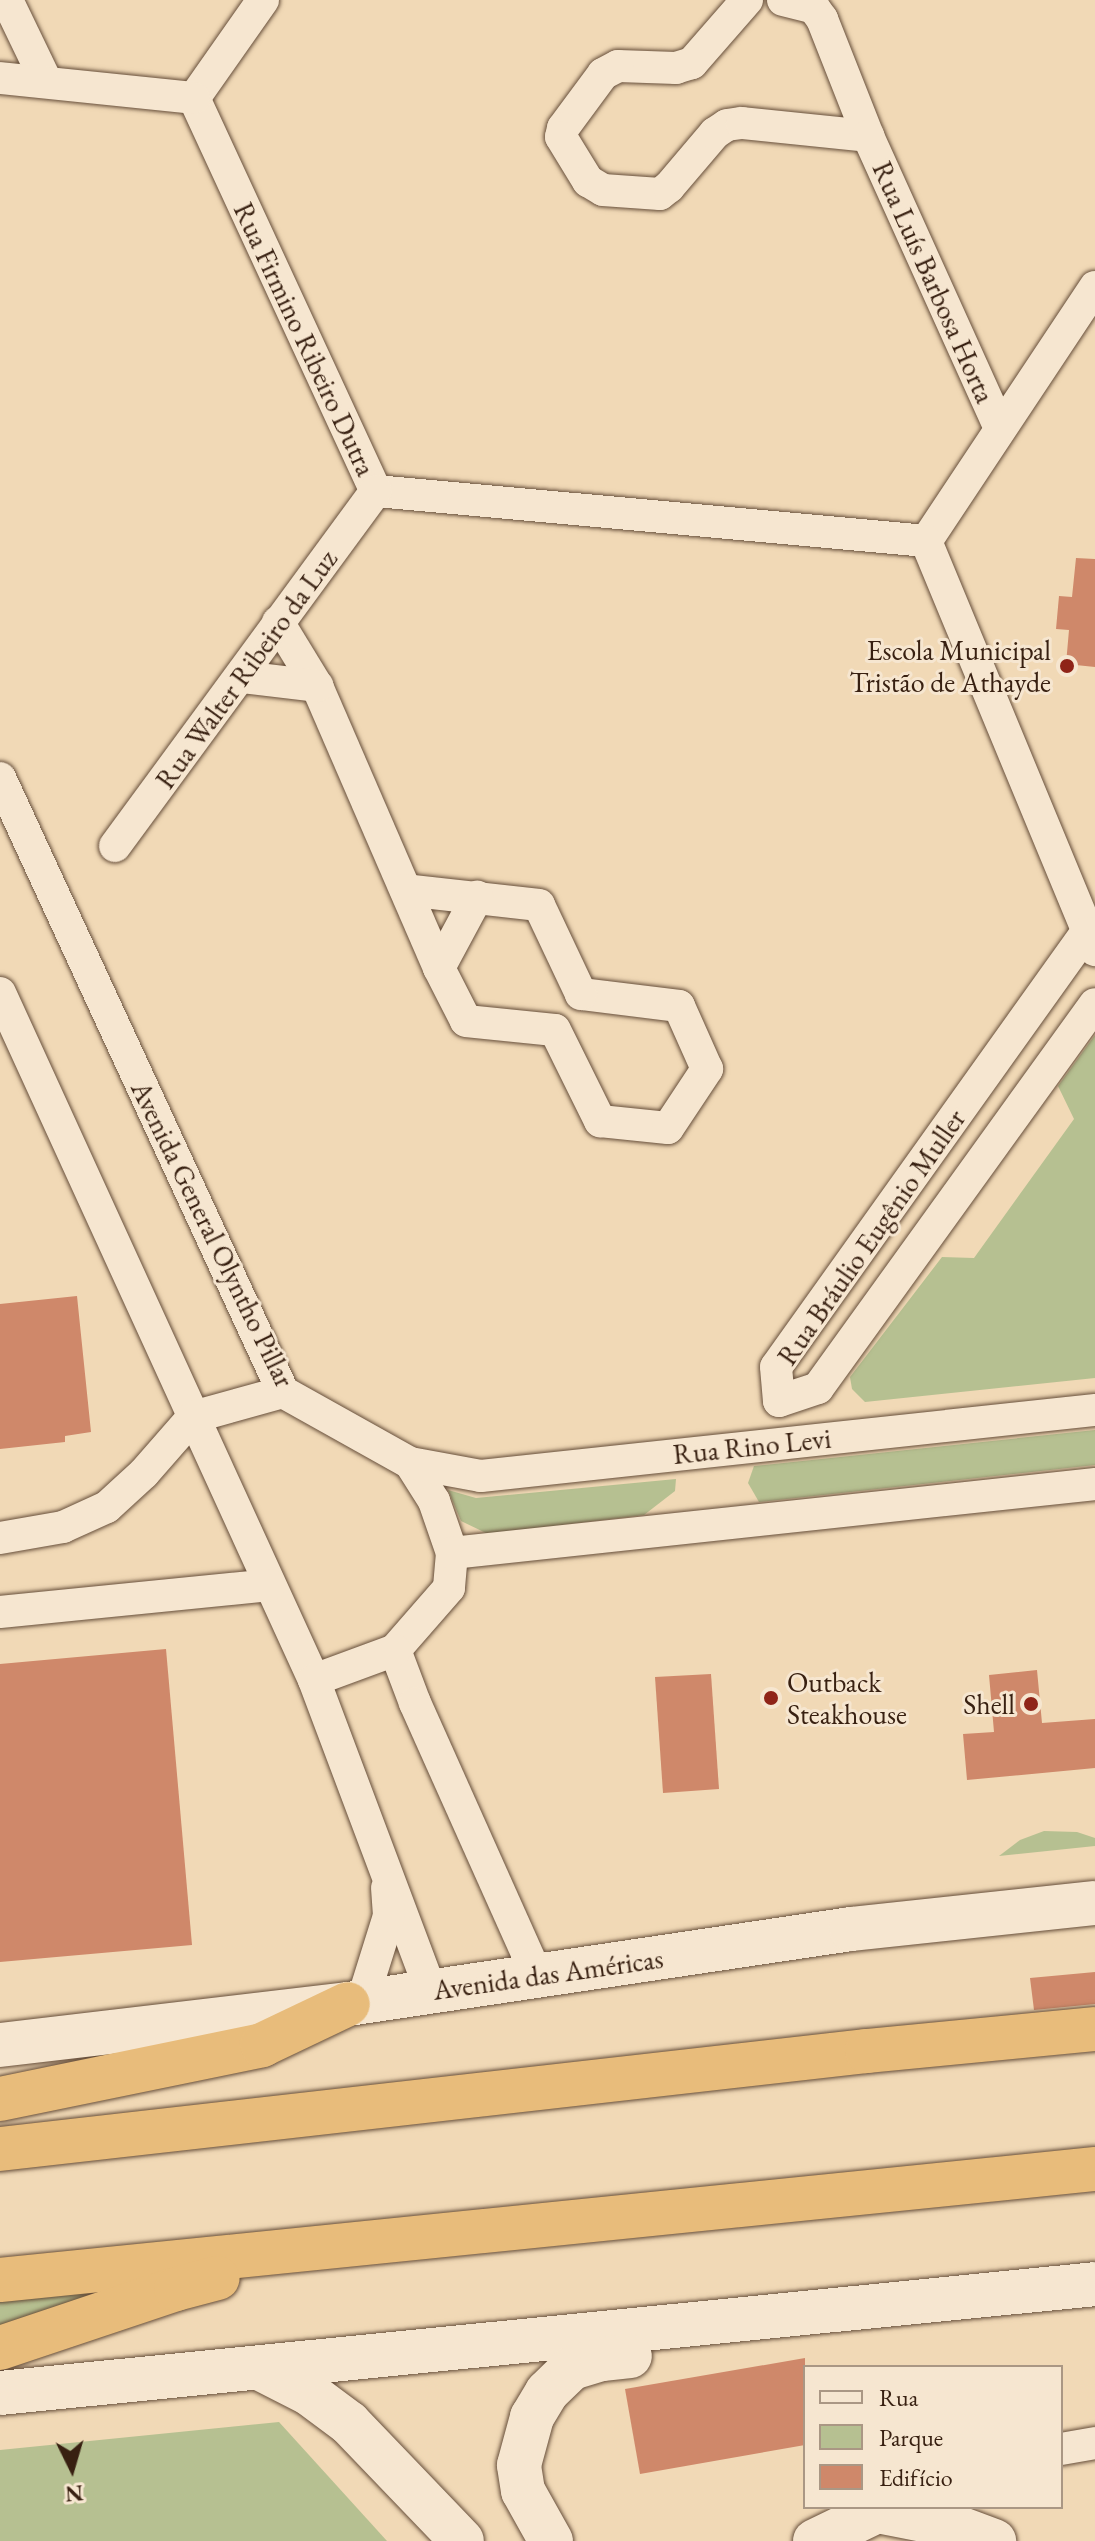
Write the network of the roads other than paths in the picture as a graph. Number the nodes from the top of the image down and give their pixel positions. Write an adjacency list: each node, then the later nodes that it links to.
1 (263, 0): 7 (street)
2 (747, 0): 8 (street, Rua Luís Barbosa Horta)
3 (783, 0): 8 (street, Rua Luís Barbosa Horta)
4 (5, 5): 6 (street)
5 (0, 78): 6 (street)
6 (46, 81): 7 (street)
7 (194, 98): 11 (street, Rua Firmino Ribeiro Dutra)
8 (868, 136): 10 (street, Rua Luís Barbosa Horta)
9 (1095, 287): 10 (street)
10 (1000, 429): 12 (street)
11 (376, 491): 12 (street, Rua Firmino Ribeiro Dutra); 13 (street, Rua Walter Ribeiro da Luz)
12 (926, 541): 20 (street, Rua Bráulio Eugênio Muller)
13 (278, 622): 14 (street, Rua Walter Ribeiro da Luz); 15 (street)
14 (242, 677): 15 (street); 17 (street, Rua Walter Ribeiro da Luz)
15 (317, 686): 18 (street)
16 (0, 778): 24 (street, Avenida General Olyntho Pillar)
17 (115, 846)
18 (406, 890): 19 (street); 21 (street)
19 (477, 897): 21 (street); 21 (street)
20 (1092, 939): 23 (street, Rua Bráulio Eugênio Muller)
21 (439, 968)
22 (0, 993): 26 (street)
23 (1095, 1004)
24 (283, 1392): 26 (street); 27 (street, Avenida General Olyntho Pillar)
25 (1095, 1410): 27 (street, Rua Rino Levi)
26 (193, 1417): 29 (street); 31 (street)
27 (410, 1463): 30 (street, Avenida General Olyntho Pillar)
28 (1095, 1484): 30 (street)
29 (0, 1538)
30 (452, 1553): 33 (street, Avenida General Olyntho Pillar)
31 (270, 1585): 32 (street); 34 (street)
32 (0, 1612)
33 (395, 1650): 34 (street); 37 (street)
34 (314, 1680): 35 (street)
35 (386, 1873): 38 (street); 39 (street)
36 (1095, 1903): 37 (main road, Avenida das Américas)
37 (536, 1974): 38 (main road, Avenida das Américas)
38 (431, 1991): 39 (main road, Avenida das Américas)
39 (355, 2003): 41 (main road, Avenida das Américas); 42 (highway)
40 (1095, 2029): 43 (highway)
41 (0, 2045)
42 (0, 2099)
43 (0, 2149)
44 (1095, 2169): 45 (highway)
45 (363, 2241): 46 (highway); 49 (highway)
46 (0, 2280)
47 (1095, 2284): 48 (main road)
48 (692, 2324): 50 (main road); 56 (main road)
49 (0, 2348)
50 (261, 2369): 51 (main road); 55 (main road)
51 (0, 2393)
52 (1095, 2443): 53 (street)
53 (1063, 2449)
54 (882, 2509): 57 (main road); 58 (main road)
55 (462, 2541)
56 (551, 2541)
57 (815, 2541)
58 (994, 2541)

